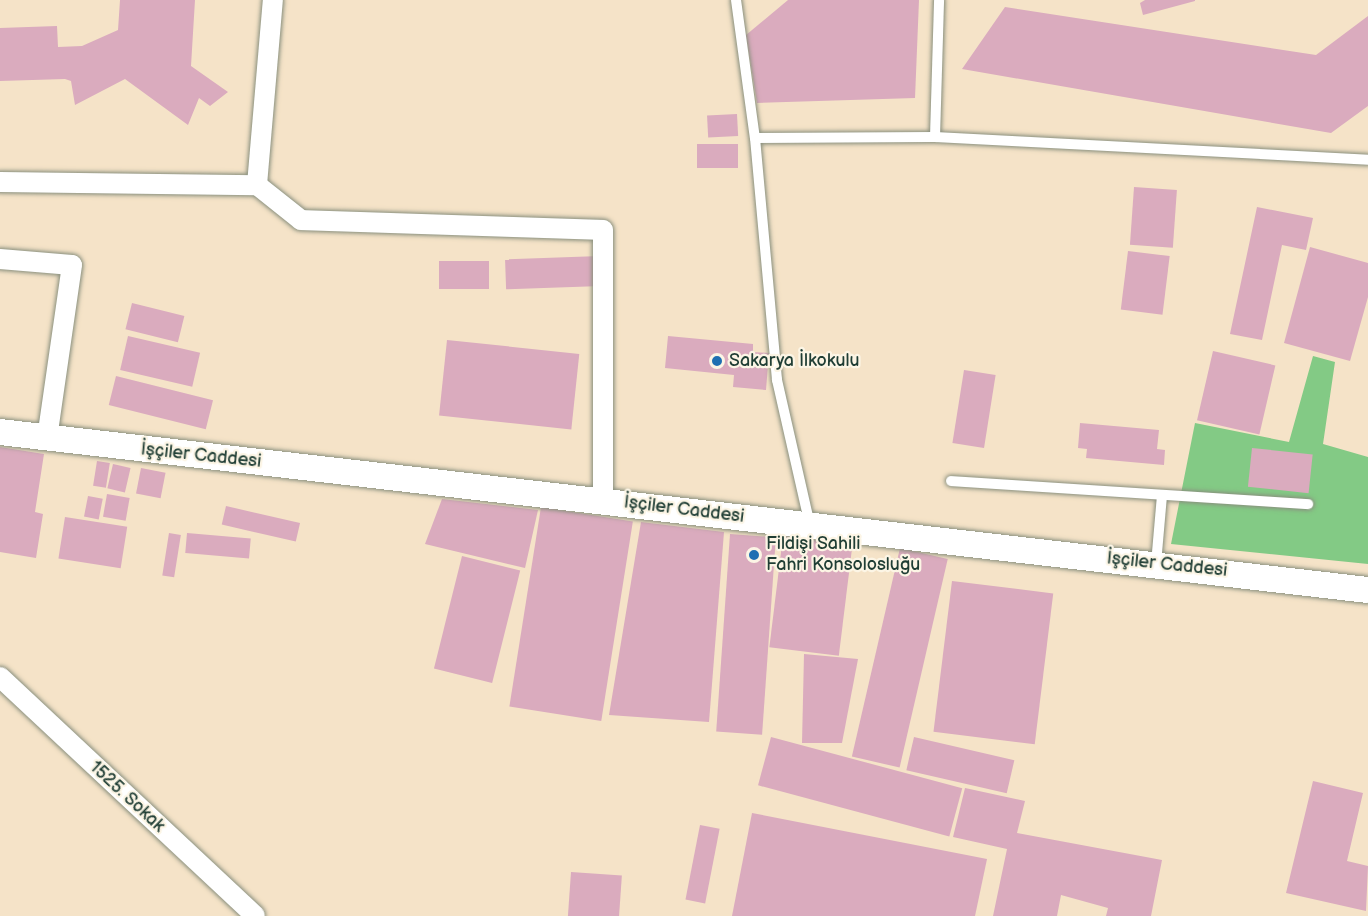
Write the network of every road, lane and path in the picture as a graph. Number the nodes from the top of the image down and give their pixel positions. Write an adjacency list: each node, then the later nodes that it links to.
1 (273, 0): 8 (street)
2 (736, 0): 5 (lane)
3 (939, 0): 4 (lane)
4 (935, 137): 5 (lane); 6 (lane)
5 (755, 138): 16 (lane)
6 (1368, 160)
7 (0, 182): 8 (street)
8 (257, 185): 14 (street)
9 (0, 259): 11 (street)
10 (0, 432): 11 (street, İşçiler Caddesi)
11 (47, 438): 14 (street, İşçiler Caddesi)
12 (951, 481): 13 (lane)
13 (1162, 495): 15 (lane); 17 (lane)
14 (603, 501): 16 (street, İşçiler Caddesi)
15 (1308, 504)
16 (810, 525): 17 (street, İşçiler Caddesi)
17 (1156, 564): 18 (street, İşçiler Caddesi)
18 (1368, 590)
19 (0, 677): 20 (street, 1525. Sokak)
20 (255, 916)

